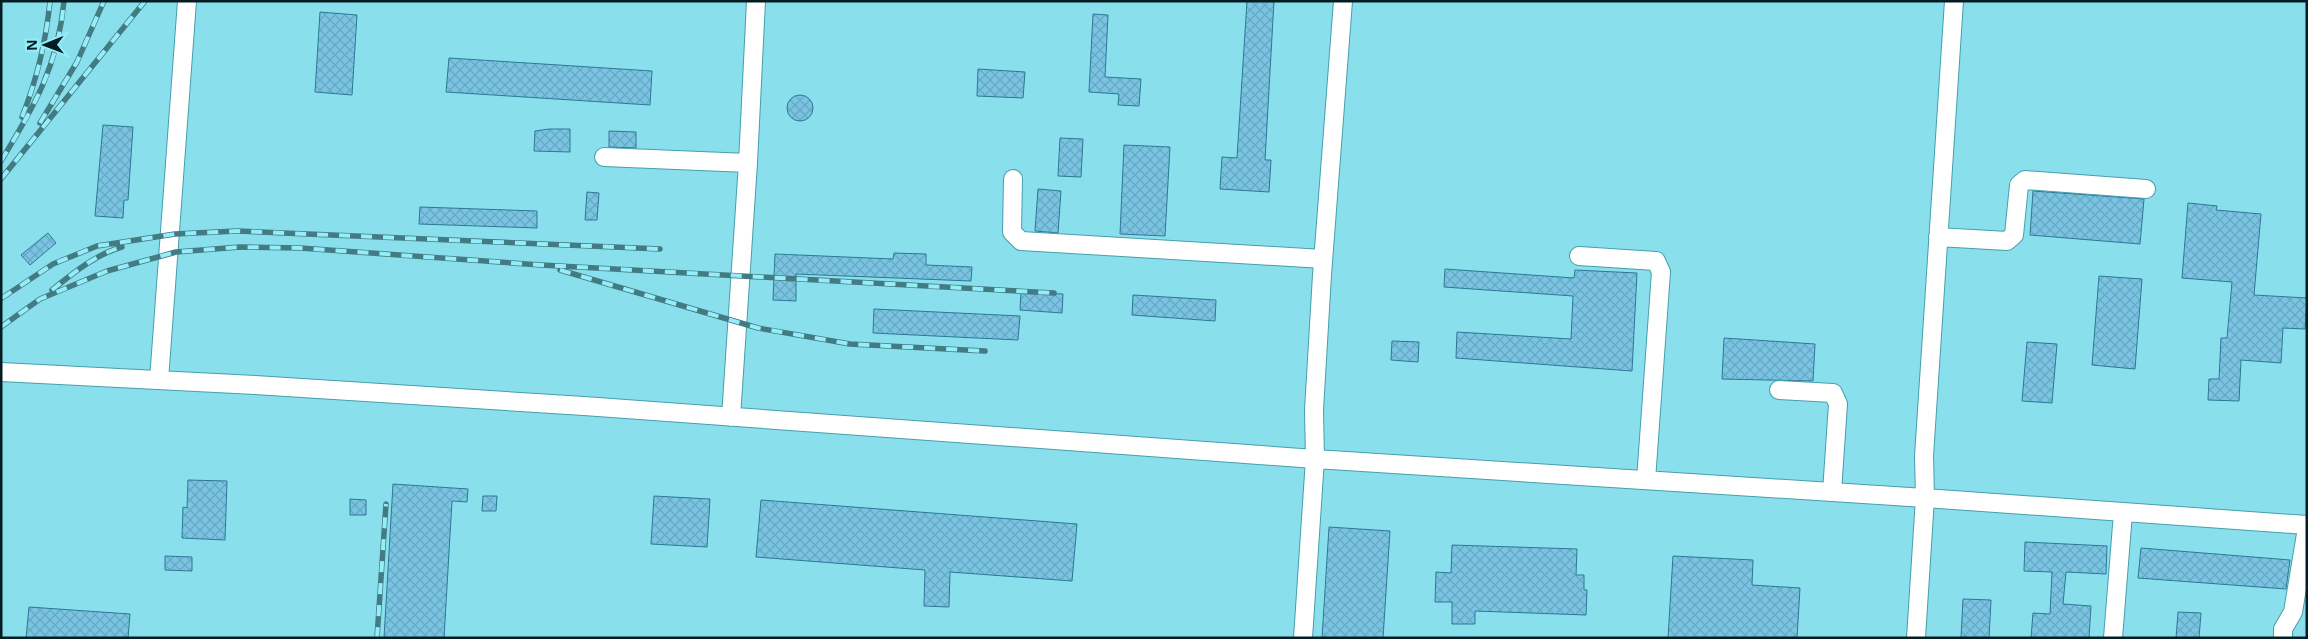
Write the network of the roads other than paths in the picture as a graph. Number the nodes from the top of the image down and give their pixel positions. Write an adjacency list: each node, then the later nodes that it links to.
1 (187, 1): 13 (lane)
2 (756, 1): 6 (lane)
3 (1343, 1): 11 (lane)
4 (1954, 1): 9 (lane)
5 (604, 157): 6 (lane)
6 (748, 163): 15 (lane)
7 (1013, 179): 11 (lane)
8 (2146, 189): 9 (lane)
9 (1938, 237): 19 (lane)
10 (1579, 256): 17 (lane)
11 (1323, 259): 16 (lane)
12 (1, 372): 13 (lane)
13 (159, 380): 15 (lane)
14 (1779, 390): 18 (lane)
15 (731, 417): 16 (lane)
16 (1315, 459): 17 (lane); 22 (lane)
17 (1646, 480): 18 (lane)
18 (1832, 492): 19 (lane)
19 (1925, 498): 20 (lane); 23 (lane)
20 (2124, 513): 21 (lane); 24 (lane)
21 (2307, 527): 25 (lane)
22 (1303, 638)
23 (1916, 638)
24 (2113, 638)
25 (2283, 638)

